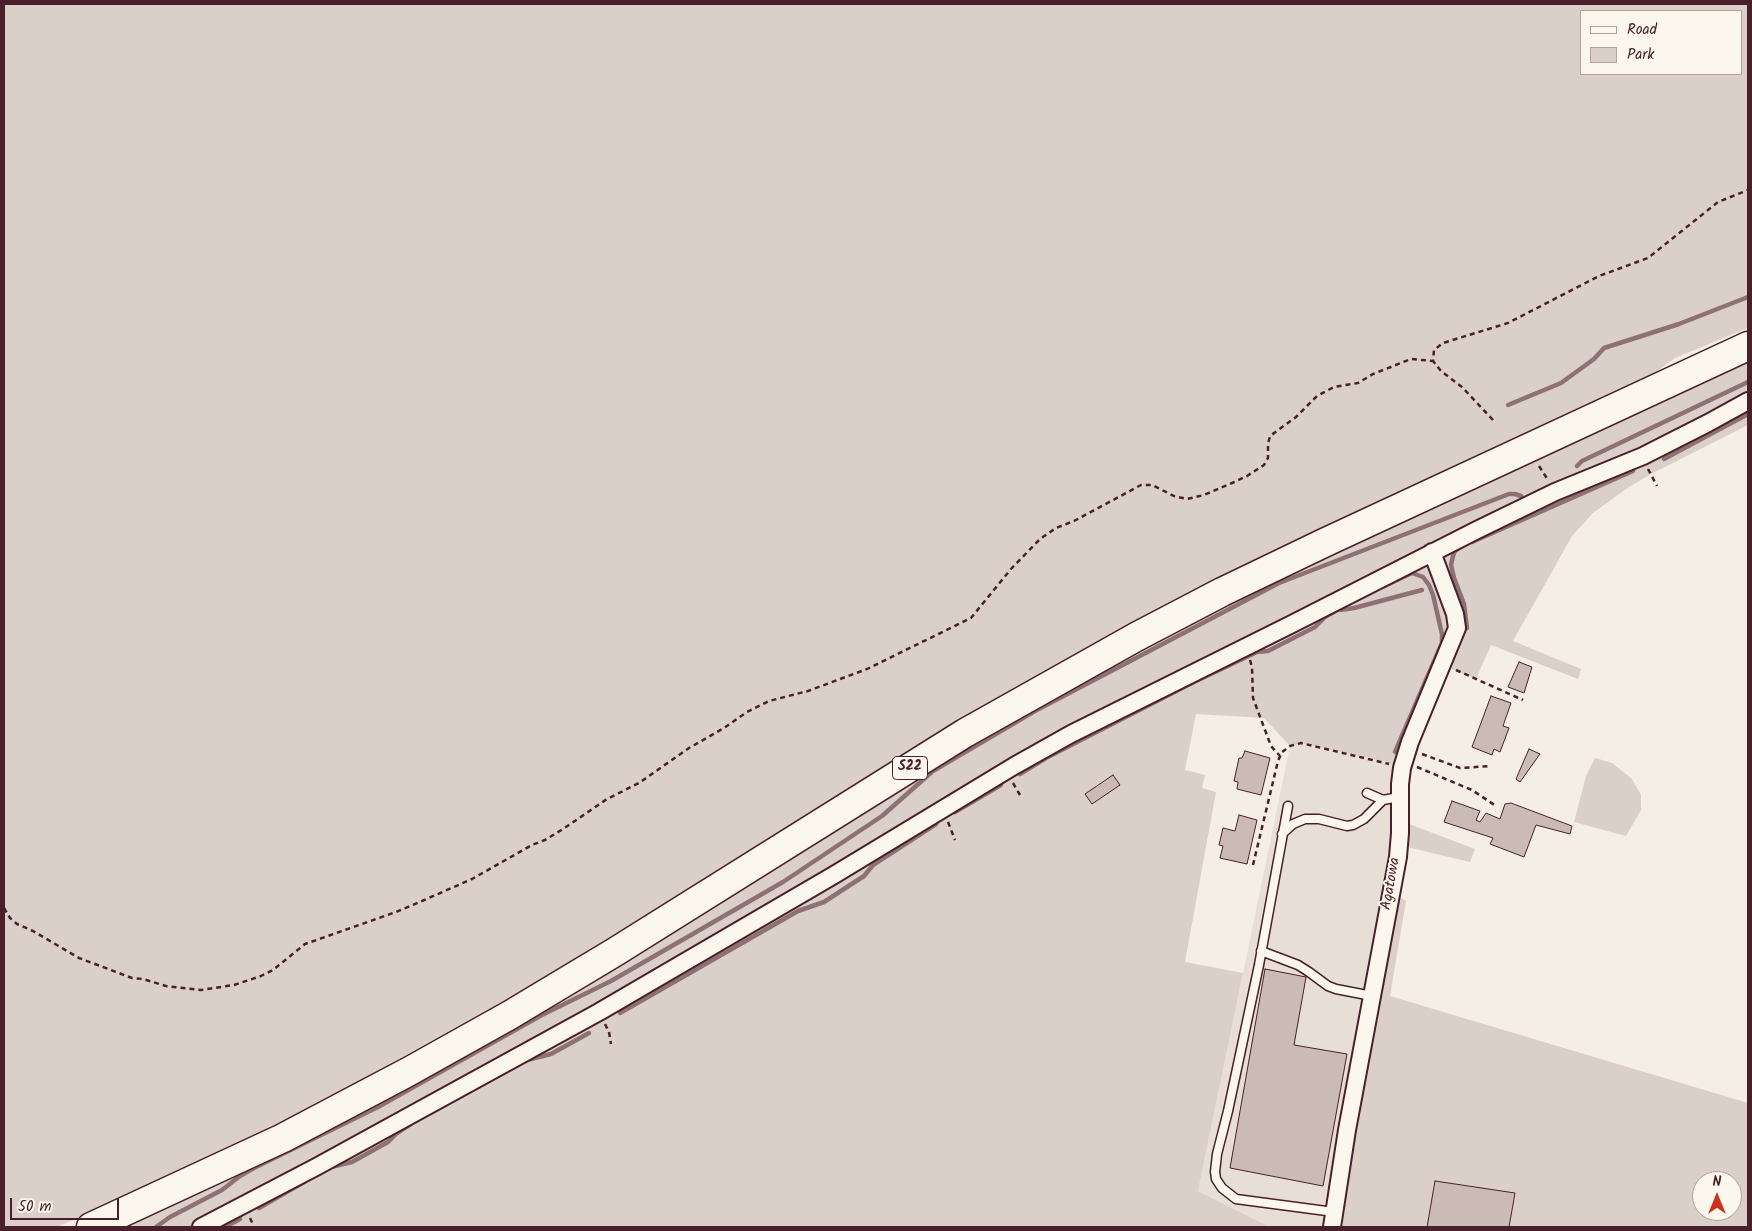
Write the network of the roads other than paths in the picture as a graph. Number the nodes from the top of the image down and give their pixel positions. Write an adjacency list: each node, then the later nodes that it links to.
1 (1748, 346): 12 (highway, S22)
2 (1748, 401): 3 (street)
3 (1432, 552): 5 (street, Agatowa); 13 (street)
4 (1366, 793): 6 (lane)
5 (1400, 797): 6 (lane); 10 (street, Agatowa)
6 (1383, 800): 8 (lane)
7 (1288, 806): 8 (lane)
8 (1282, 834): 9 (lane)
9 (1261, 951): 10 (lane); 11 (lane)
10 (1372, 996): 11 (street, Agatowa)
11 (1333, 1219)
12 (92, 1227)
13 (201, 1227)

